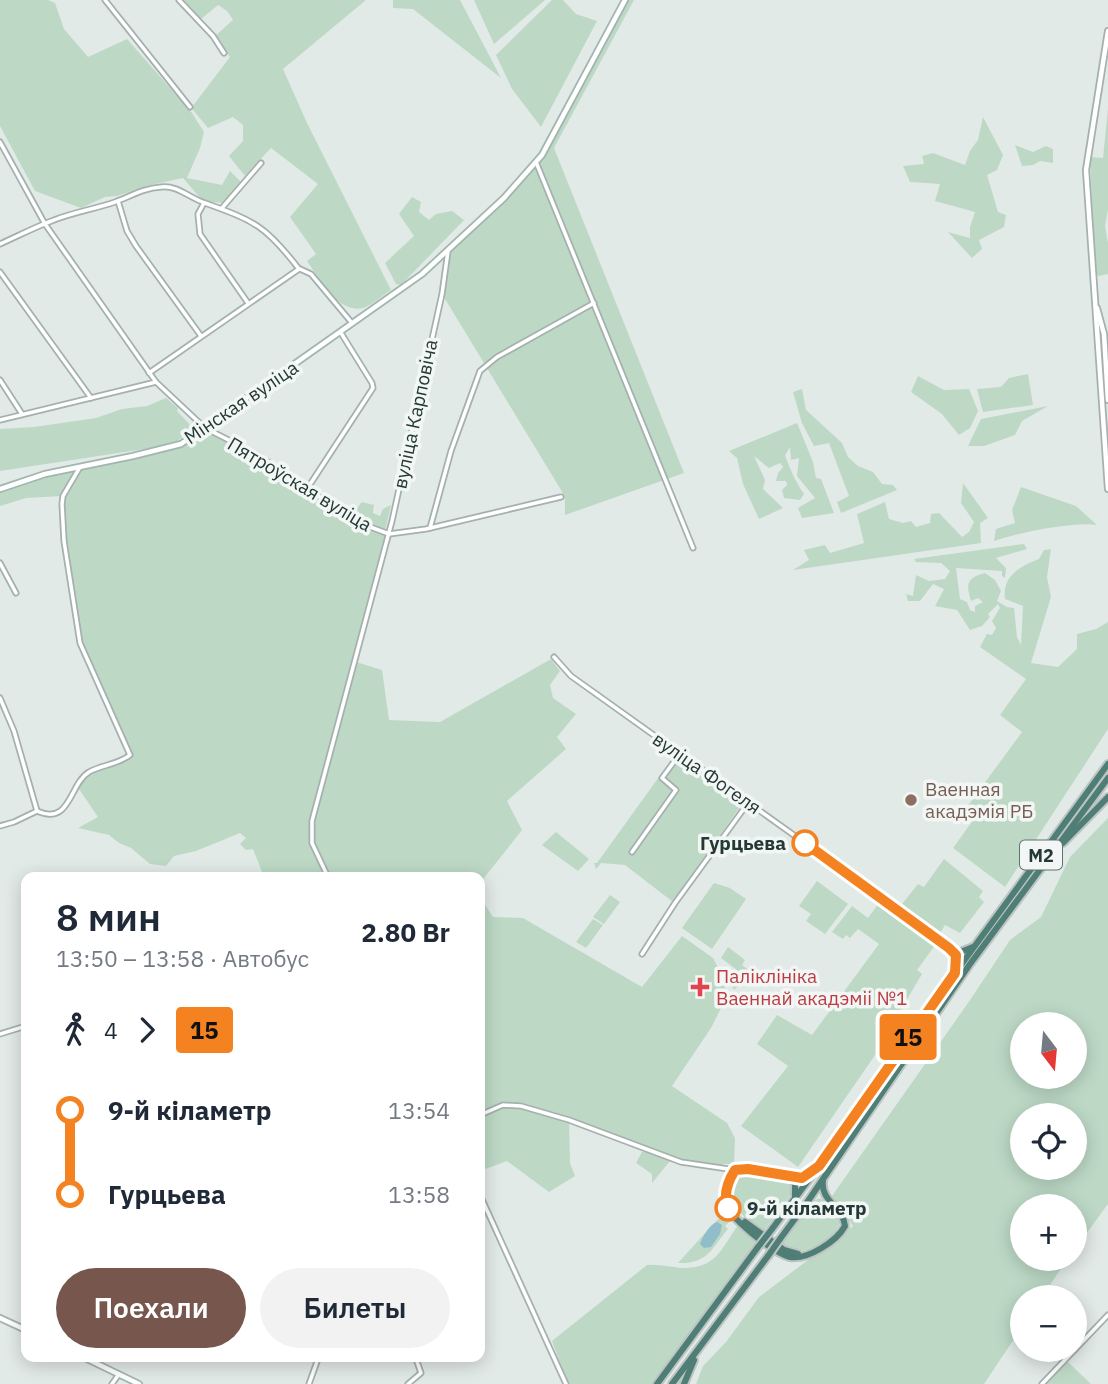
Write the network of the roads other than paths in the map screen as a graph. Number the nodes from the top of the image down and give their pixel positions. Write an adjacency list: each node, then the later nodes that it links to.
1 (105, 0): 7 (street)
2 (179, 0): 5 (street)
3 (625, 0): 10 (main road, Мінская вуліца)
4 (1108, 31): 6 (main road)
5 (224, 53)
6 (1105, 64): 21 (main road)
7 (190, 107)
8 (0, 142): 14 (street, Пятроўская вуліца)
9 (261, 163): 13 (street)
10 (536, 163): 16 (main road, Мінская вуліца); 20 (street)
11 (118, 201): 12 (street); 14 (street); 24 (street)
12 (204, 203): 13 (street); 19 (street)
13 (222, 208): 17 (street)
14 (45, 224): 15 (street); 26 (street, Пятроўская вуліца)
15 (0, 244)
16 (448, 251): 22 (main road, Мінская вуліца); 42 (street, вуліца Карповіча)
17 (299, 268): 19 (street); 22 (street)
18 (0, 272): 31 (street)
19 (249, 303): 24 (street)
20 (594, 303): 41 (street); 43 (street)
21 (1095, 303): 25 (main road); 27 (main road)
22 (353, 324): 23 (main road, Мінская вуліца)
23 (341, 333): 35 (main road, Мінская вуліца); 38 (street)
24 (201, 336): 26 (street)
25 (1107, 369): 27 (street); 28 (main road)
26 (149, 373): 30 (street, Пятроўская вуліца)
27 (1100, 373): 28 (street); 39 (main road)
28 (1108, 376): 32 (main road)
29 (0, 380): 33 (street)
30 (156, 382): 31 (street); 35 (street, Пятроўская вуліца)
31 (91, 398): 33 (street)
32 (1108, 400)
33 (22, 414): 34 (street)
34 (0, 420)
35 (205, 428): 36 (main road, Мінская вуліца); 38 (street, Пятроўская вуліца)
36 (80, 467): 37 (main road, Мінская вуліца); 53 (street)
37 (0, 489)
38 (307, 489): 42 (street, Пятроўская вуліца)
39 (1108, 489)
40 (561, 497): 41 (street, Пятроўская вуліца)
41 (430, 528): 42 (street, Пятроўская вуліца)
42 (388, 534): 57 (street, вуліца Карповіча)
43 (694, 548)
44 (0, 563): 45 (street)
45 (16, 593)
46 (554, 657): 48 (street, вуліца Фогеля)
47 (0, 698): 53 (street)
48 (680, 754): 52 (street, вуліца Фогеля); 55 (street)
49 (1108, 764): 58 (highway, М2)
50 (1108, 778): 56 (highway, М2)
51 (1108, 797): 56 (highway)
52 (748, 803): 59 (street, вуліца Фогеля); 60 (street)
53 (37, 811): 54 (street)
54 (0, 826)
55 (632, 852)
56 (1047, 860): 68 (highway, М2)
57 (326, 872)
58 (975, 946): 59 (highway); 61 (highway, М2)
59 (949, 948): 61 (highway)
60 (642, 954)
61 (955, 973): 65 (highway, М2)
62 (21, 1028): 63 (street)
63 (0, 1034)
64 (485, 1113): 66 (street)
65 (819, 1166): 67 (highway); 69 (highway, М2)
66 (735, 1170): 67 (highway); 70 (highway)
67 (787, 1175): 69 (highway)
68 (824, 1178): 70 (highway); 71 (highway, М2)
69 (794, 1199): 86 (highway, М2, bridge)
70 (827, 1199): 71 (highway)
71 (808, 1201): 76 (highway, М2, bridge)
72 (485, 1206): 85 (street)
73 (1108, 1315): 89 (street)
74 (0, 1318): 75 (main road)
75 (21, 1328)
76 (701, 1345): 87 (highway, М2); 88 (highway)
77 (94, 1362): 80 (main road)
78 (317, 1362): 83 (street)
79 (417, 1362): 84 (street)
80 (119, 1374): 81 (street); 82 (main road)
81 (112, 1384)
82 (139, 1384)
83 (309, 1384)
84 (408, 1384)
85 (566, 1384)
86 (657, 1384)
87 (672, 1384)
88 (684, 1384)
89 (1042, 1384)

